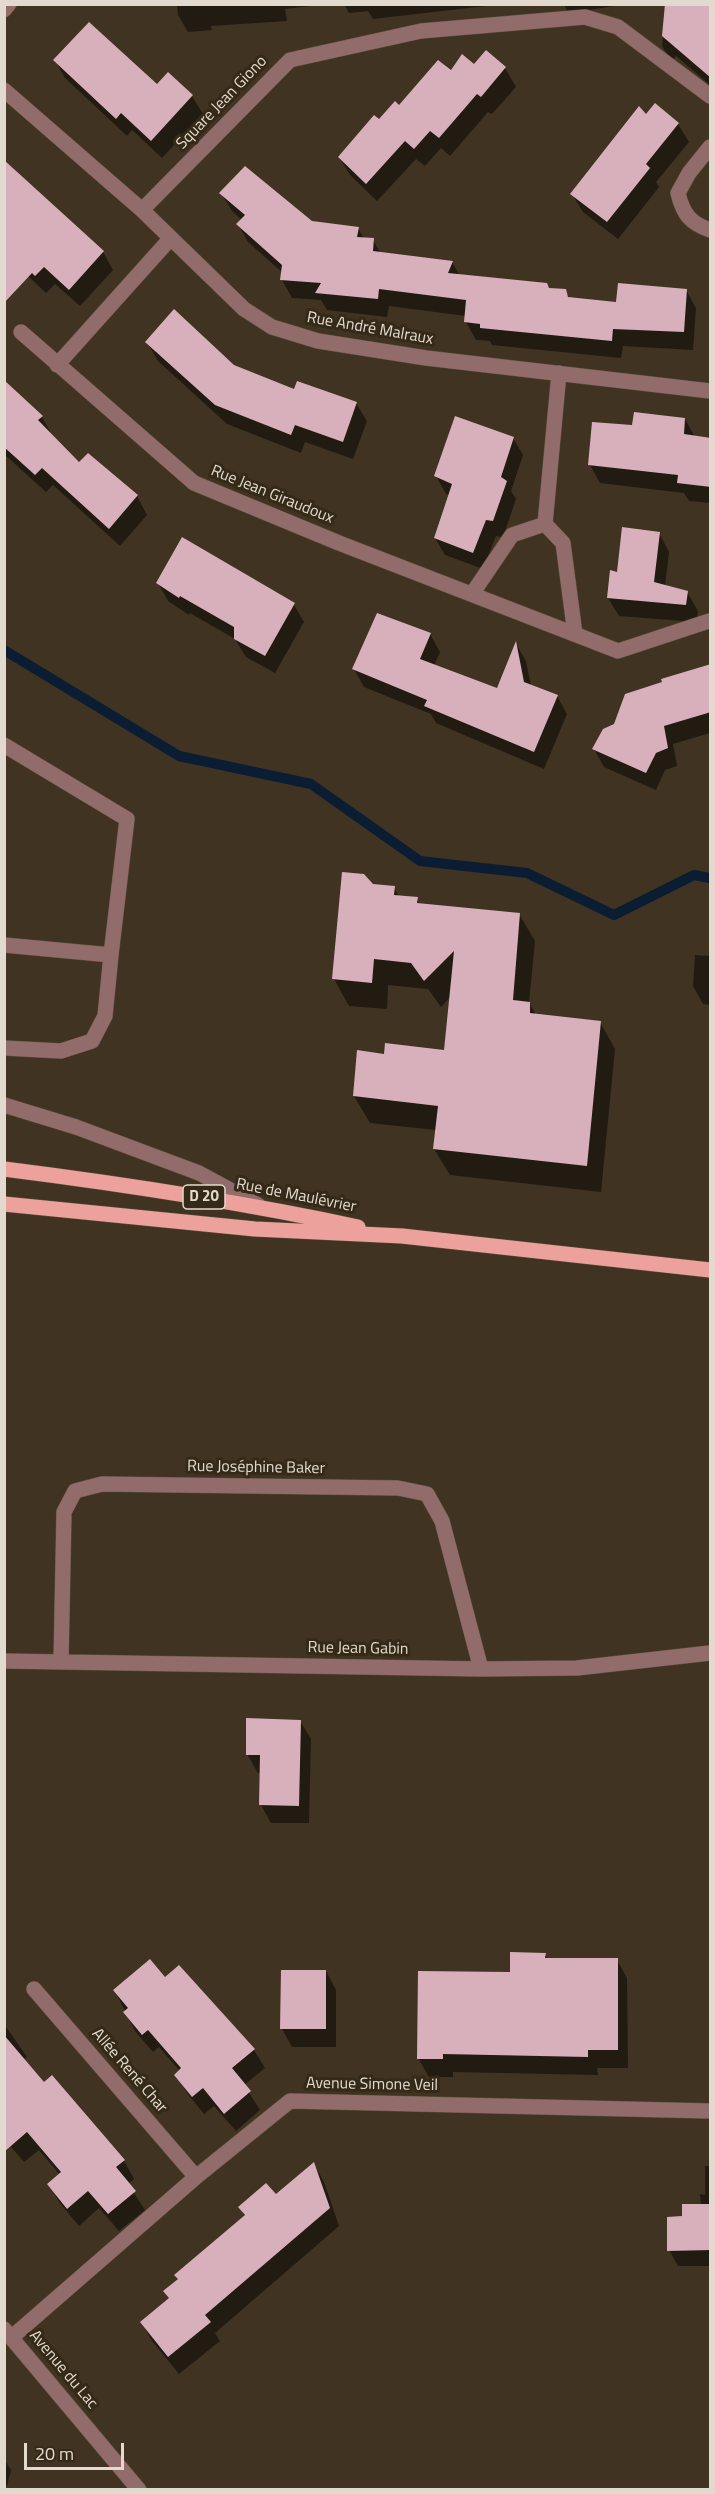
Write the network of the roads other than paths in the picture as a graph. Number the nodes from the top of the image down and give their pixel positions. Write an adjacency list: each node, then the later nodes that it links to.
1 (9, 4): 2 (street)
2 (4, 10)
3 (4, 90): 6 (street, Rue André Malraux)
4 (711, 96): 6 (street, Square Jean Giono)
5 (711, 147): 7 (street)
6 (142, 210): 8 (street, Rue André Malraux)
7 (711, 230)
8 (170, 239): 10 (street); 11 (street, Rue André Malraux)
9 (21, 332): 10 (street, Rue Jean Giraudoux)
10 (57, 365): 14 (street, Rue Jean Giraudoux)
11 (559, 373): 12 (street, Rue André Malraux); 13 (street)
12 (711, 391)
13 (545, 524): 14 (street); 16 (street)
14 (472, 594): 16 (street, Rue Jean Giraudoux)
15 (709, 621): 16 (street, Rue Jean Giraudoux)
16 (575, 634)
17 (4, 745): 19 (street)
18 (4, 945): 19 (street)
19 (111, 955): 20 (street)
20 (4, 1048)
21 (4, 1105): 24 (street)
22 (4, 1169): 24 (main road, Rue de Maulévrier / D 20)
23 (4, 1204): 25 (main road, Rue de Maulévrier / D 20)
24 (258, 1205): 25 (main road, Rue de Maulévrier / D 20)
25 (402, 1236): 26 (main road, Rue de Maulévrier / D 20)
26 (711, 1270)
27 (711, 1653): 30 (street, Rue Jean Gabin)
28 (4, 1661): 29 (street, Rue Jean Gabin)
29 (62, 1662): 30 (street, Rue Jean Gabin); 30 (street, Rue Joséphine Baker)
30 (481, 1669)
31 (34, 1989): 33 (street, Allée René Char)
32 (711, 2111): 33 (street, Avenue Simone Veil)
33 (196, 2177): 34 (street, Avenue Simone Veil)
34 (8, 2333): 35 (street, Avenue du Lac)
35 (140, 2490)

